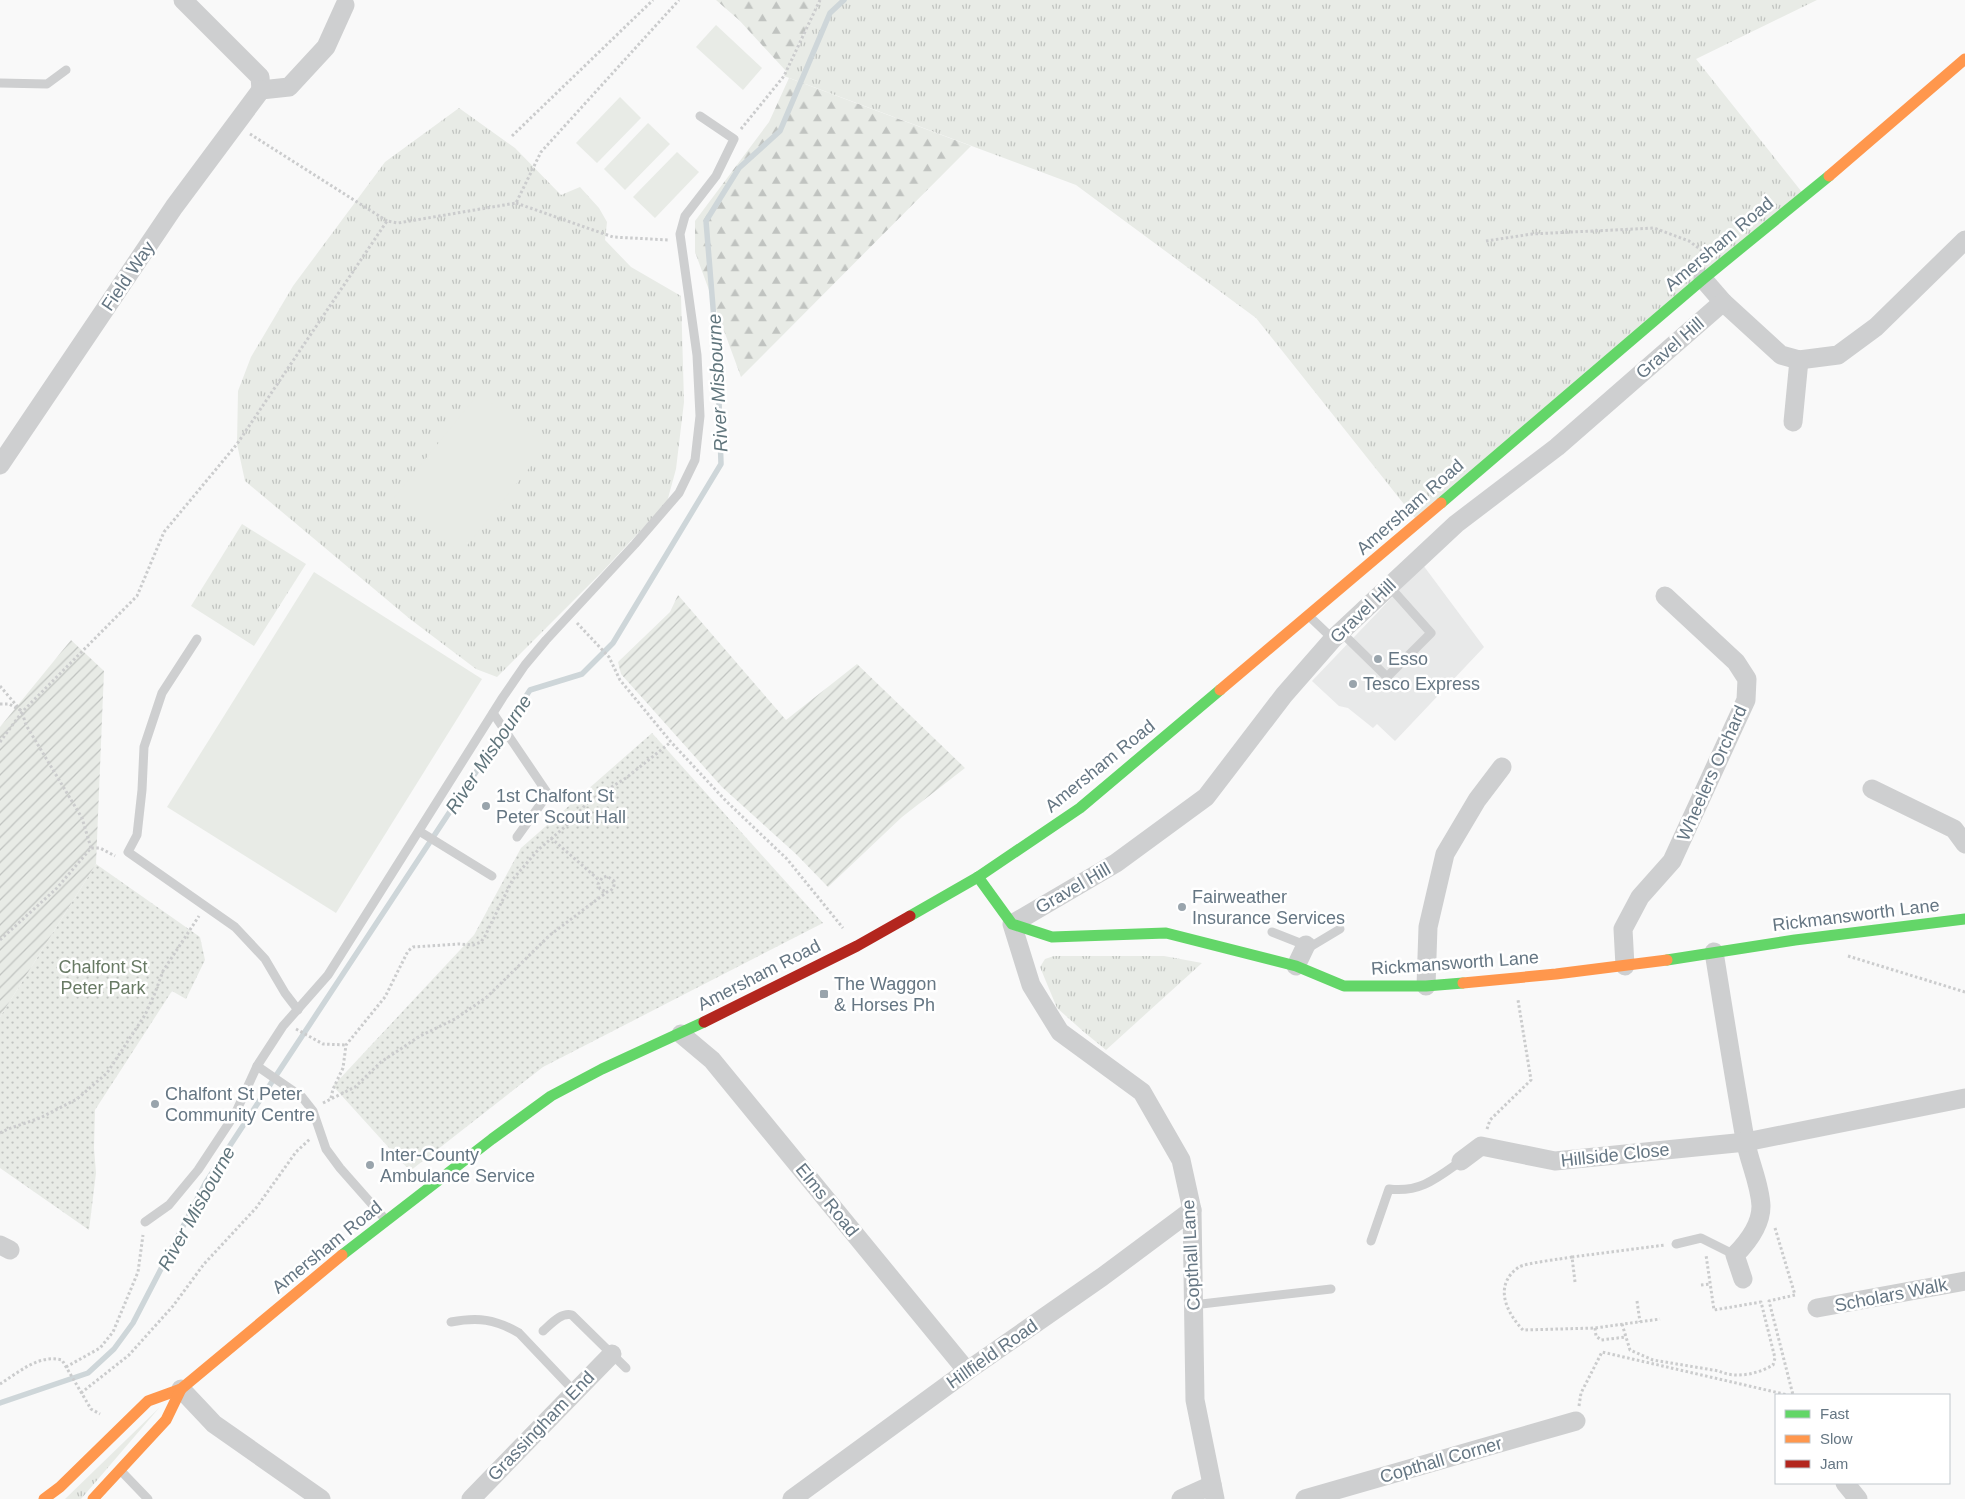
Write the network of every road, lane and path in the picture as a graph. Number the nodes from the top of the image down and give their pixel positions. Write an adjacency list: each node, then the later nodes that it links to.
1 (183, 0): 9 (street)
2 (653, 0): 12 (path)
3 (679, 0): 14 (path)
4 (820, 0): 13 (path)
5 (345, 6): 9 (street)
6 (1965, 59): 19 (main road, Amersham Road)
7 (66, 70): 8 (lane)
8 (0, 84)
9 (261, 90): 11 (street, Field Way)
10 (700, 116): 13 (lane)
11 (237, 125): 15 (path); 24 (street, Field Way)
12 (512, 136)
13 (734, 140): 16 (lane)
14 (516, 204): 15 (path); 16 (path)
15 (387, 220): 33 (path)
16 (681, 240): 27 (lane)
17 (1965, 240): 22 (street)
18 (1486, 241): 19 (path)
19 (1720, 265): 20 (main road, Amersham Road)
20 (1703, 278): 21 (street); 28 (main road, Amersham Road)
21 (1723, 302): 22 (street); 25 (street, Gravel Hill)
22 (1799, 360): 23 (street)
23 (1793, 422)
24 (0, 465)
25 (1389, 586): 29 (street, Gravel Hill); 29 (lane)
26 (1665, 596): 60 (street, Wheelers Orchard)
27 (570, 616): 34 (lane); 36 (path)
28 (1309, 616): 29 (lane); 46 (main road, Amersham Road)
29 (1337, 636): 51 (street, Gravel Hill)
30 (197, 638): 44 (lane)
31 (0, 686): 33 (path)
32 (0, 704): 33 (path)
33 (22, 712): 35 (path); 43 (path)
34 (493, 713): 39 (lane); 40 (lane)
35 (0, 742)
36 (672, 742): 41 (path); 56 (path)
37 (1502, 767): 62 (street)
38 (1872, 789): 42 (street)
39 (419, 831): 45 (lane); 64 (lane)
40 (518, 837)
41 (551, 838): 47 (path); 67 (path)
42 (1965, 844)
43 (91, 848): 44 (path); 54 (path)
44 (128, 852): 49 (lane)
45 (492, 876)
46 (978, 877): 51 (main road); 56 (main road, Amersham Road)
47 (599, 880): 48 (path); 48 (path)
48 (606, 892): 69 (path)
49 (206, 906): 64 (lane); 73 (path)
50 (1965, 919): 57 (main road, Rickmansworth Lane)
51 (1012, 924): 59 (main road, Rickmansworth Lane); 78 (street, Copthall Lane)
52 (1340, 929): 55 (lane)
53 (1272, 932): 55 (lane)
54 (0, 940)
55 (1306, 945): 59 (street)
56 (857, 946): 66 (main road, Amersham Road)
57 (1714, 952): 60 (main road, Rickmansworth Lane); 74 (street)
58 (1842, 954): 63 (path)
59 (1296, 966): 62 (main road, Rickmansworth Lane)
60 (1625, 966): 61 (main road, Rickmansworth Lane)
61 (1515, 977): 62 (main road, Rickmansworth Lane); 75 (path)
62 (1426, 986)
63 (1965, 992)
64 (298, 1010): 68 (lane)
65 (298, 1031): 67 (path)
66 (681, 1034): 79 (main road, Amersham Road); 105 (street, Elms Road)
67 (346, 1045): 69 (path)
68 (257, 1066): 71 (lane); 80 (lane)
69 (331, 1098): 71 (path)
70 (1965, 1098): 74 (street, Hillside Close)
71 (313, 1111): 72 (lane)
72 (320, 1130): 79 (lane); 109 (path)
73 (0, 1134)
74 (1746, 1142): 75 (street, Hillside Close); 77 (street)
75 (1481, 1146): 76 (street)
76 (1461, 1161): 81 (lane)
77 (1761, 1206): 84 (street); 111 (path)
78 (1192, 1210): 93 (street, Copthall Lane); 105 (street, Hillfield Road)
79 (387, 1221): 107 (main road, Amersham Road)
80 (145, 1222): 103 (path)
81 (1371, 1241)
82 (1709, 1243): 83 (lane); 84 (lane); 89 (path)
83 (1676, 1244): 85 (path)
84 (1735, 1255): 86 (street)
85 (1572, 1257): 88 (path); 99 (path)
86 (1743, 1279)
87 (1965, 1281): 94 (street, Scholars Walk)
88 (1575, 1282)
89 (1710, 1284): 90 (path); 101 (path)
90 (1701, 1285)
91 (1331, 1289): 93 (lane)
92 (1636, 1301): 97 (path)
93 (1193, 1305): 116 (street, Copthall Lane)
94 (1817, 1308)
95 (1660, 1319): 97 (path)
96 (451, 1322): 108 (lane)
97 (1640, 1322): 98 (path)
98 (1622, 1324): 99 (path); 101 (path)
99 (1595, 1328): 101 (path)
100 (543, 1331): 102 (lane)
101 (1626, 1337)
102 (612, 1354): 104 (lane); 108 (street, Grassingham End)
103 (66, 1366): 106 (path); 109 (path)
104 (626, 1368)
105 (967, 1371): 122 (street, Hillfield Road)
106 (0, 1384)
107 (182, 1389): 114 (main road, Amersham Road); 117 (main road, Amersham Road); 120 (street)
108 (575, 1392): 121 (street, Grassingham End)
109 (81, 1393): 112 (path)
110 (1784, 1394): 113 (path)
111 (1794, 1394)
112 (100, 1414)
113 (1576, 1421): 124 (street, Copthall Corner)
114 (120, 1470): 118 (main road, Amersham Road); 119 (lane)
115 (1846, 1484): 125 (street)
116 (1213, 1492): 123 (street)
117 (44, 1499)
118 (93, 1499)
119 (148, 1499)
120 (321, 1499)
121 (471, 1499)
122 (792, 1499)
123 (1181, 1499)
124 (1305, 1499)
125 (1858, 1499)

